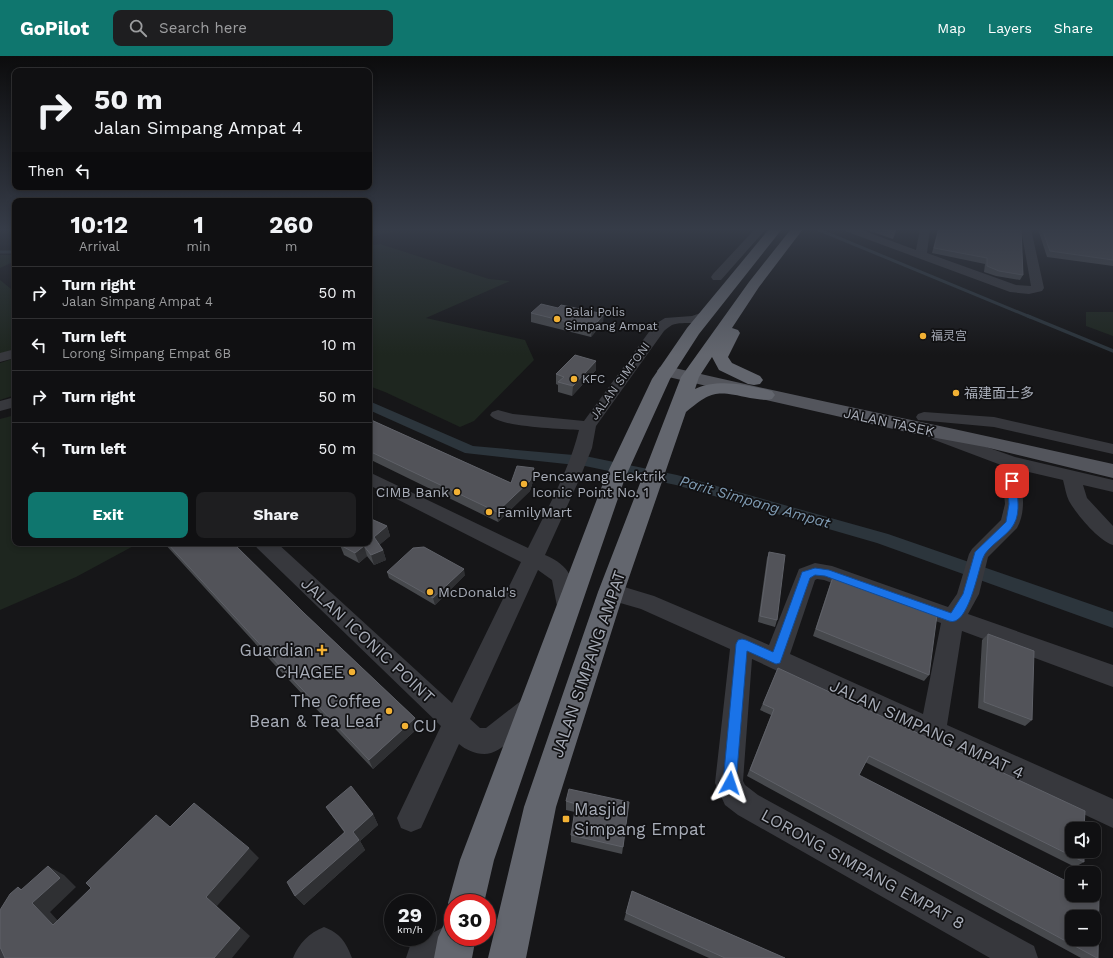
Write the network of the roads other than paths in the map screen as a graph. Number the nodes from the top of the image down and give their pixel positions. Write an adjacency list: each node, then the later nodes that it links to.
1 (722, 271): 6 (street)
2 (741, 271): 6 (highway)
3 (765, 271): 7 (highway)
4 (965, 271): 5 (street)
5 (1035, 271)
6 (727, 281): 8 (highway)
7 (740, 307): 11 (highway, JALAN SIMPANG AMPAT); 16 (highway)
8 (706, 316): 9 (street); 10 (highway)
9 (662, 325): 10 (street); 23 (street, JALAN SIMFONI)
10 (693, 331): 11 (highway); 14 (highway)
11 (718, 338): 15 (highway, JALAN SIMPANG AMPAT)
12 (12, 354): 13 (street)
13 (0, 358)
14 (669, 365): 15 (main road, JALAN TASEK); 35 (highway)
15 (694, 371): 16 (main road, JALAN TASEK); 17 (main road, JALAN TASEK); 20 (highway, JALAN SIMPANG AMPAT)
16 (754, 380): 22 (main road, JALAN TASEK)
17 (766, 395): 20 (highway); 22 (main road, JALAN TASEK)
18 (12, 403): 19 (street)
19 (0, 406)
20 (678, 409): 34 (highway, JALAN SIMPANG AMPAT)
21 (498, 415): 23 (street)
22 (922, 423): 24 (street); 25 (main road, JALAN TASEK); 26 (street); 27 (main road, JALAN TASEK)
23 (588, 426): 33 (street, JALAN SIMFONI)
24 (1113, 449)
25 (1113, 460)
26 (1010, 462): 28 (street); 36 (street)
27 (1113, 471)
28 (1071, 475): 30 (street); 31 (street)
29 (372, 479): 33 (street)
30 (1113, 486)
31 (1113, 538)
32 (267, 546): 41 (street, JALAN ICONIC POINT)
33 (533, 559): 35 (street); 41 (street, JALAN SIMFONI)
34 (611, 592): 37 (street, JALAN SIMPANG AMPAT 4); 54 (highway, JALAN SIMPANG AMPAT)
35 (568, 606): 40 (highway)
36 (953, 618): 38 (street); 39 (street); 42 (street)
37 (742, 644): 38 (street, JALAN SIMPANG AMPAT 4); 55 (street, LORONG SIMPANG EMPAT 8)
38 (776, 659): 42 (street, JALAN SIMPANG AMPAT 4)
39 (1113, 676)
40 (531, 708): 41 (street, JALAN ICONIC POINT); 45 (highway)
41 (456, 722): 44 (street, JALAN SIMFONI)
42 (933, 731): 43 (street, JALAN SIMPANG AMPAT 4)
43 (1113, 814)
44 (411, 818)
45 (468, 894)
46 (444, 944): 52 (street)
47 (455, 946): 53 (highway)
48 (0, 952): 49 (street)
49 (3, 958)
50 (309, 958): 51 (street)
51 (336, 958)
52 (422, 958)
53 (453, 958)
54 (507, 958)
55 (1022, 958)

